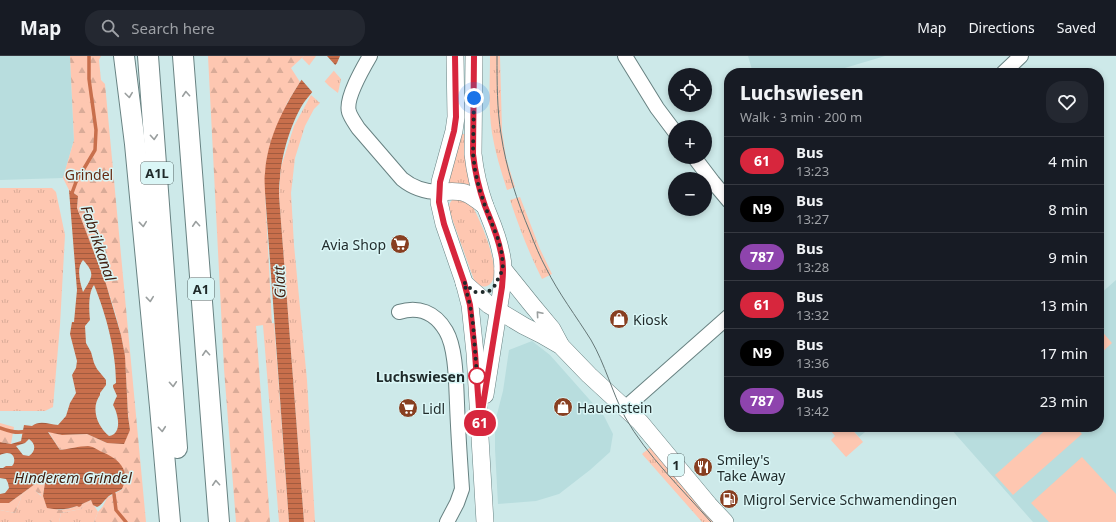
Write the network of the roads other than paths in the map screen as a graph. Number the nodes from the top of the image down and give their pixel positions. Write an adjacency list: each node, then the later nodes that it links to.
1 (124, 56): 23 (highway, one-way to 23)
2 (148, 56): 24 (highway, A1L, one-way to 24)
3 (183, 56): 25 (highway, A1, one-way to 3)
4 (370, 56): 12 (street)
5 (455, 56): 12 (main road, 1)
6 (474, 56): 14 (main road)
7 (625, 56): 10 (street)
8 (1021, 56): 9 (street)
9 (1008, 68)
10 (668, 123)
11 (699, 164): 13 (street)
12 (439, 192): 14 (main road); 16 (main road, 1)
13 (724, 195)
14 (485, 206): 15 (main road)
15 (503, 269): 16 (main road); 17 (main road); 20 (main road, 1, one-way to 15)
16 (469, 287): 17 (main road, 1); 22 (main road)
17 (498, 310): 20 (main road, 1); 22 (main road)
18 (399, 312): 26 (street)
19 (724, 320): 21 (street)
20 (561, 346): 21 (main road, 1)
21 (625, 408): 28 (main road, 1)
22 (480, 423): 27 (main road)
23 (170, 522)
24 (183, 522)
25 (218, 522)
26 (447, 522)
27 (485, 522)
28 (725, 522)

